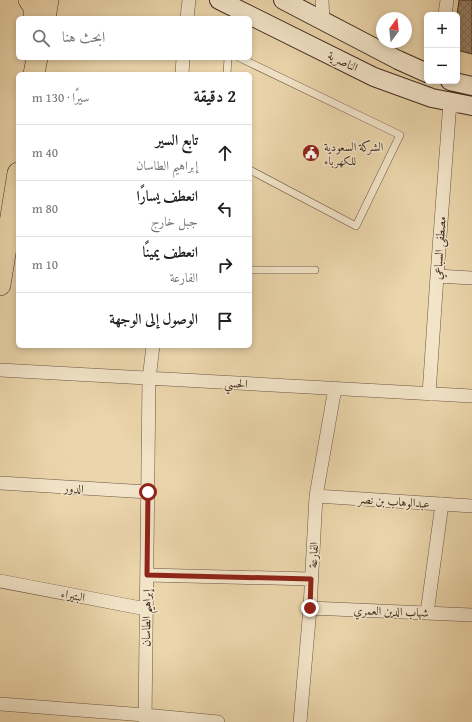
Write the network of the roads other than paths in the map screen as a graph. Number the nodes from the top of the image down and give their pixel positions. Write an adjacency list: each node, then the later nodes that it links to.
1 (29, 0): 10 (main road)
2 (41, 0): 11 (main road)
3 (48, 0): 12 (main road)
4 (189, 0): 13 (street)
5 (220, 0): 23 (main road, الناصرية)
6 (283, 0): 14 (main road)
7 (322, 0): 14 (street)
8 (448, 0): 9 (street)
9 (446, 12)
10 (34, 16)
11 (40, 16)
12 (45, 16)
13 (187, 16)
14 (323, 22): 20 (main road)
15 (183, 60): 18 (street)
16 (228, 60): 19 (lane)
17 (244, 60): 26 (lane)
18 (182, 72)
19 (227, 72)
20 (424, 72)
21 (460, 83): 22 (main road)
22 (472, 86)
23 (450, 102): 24 (main road, الناصرية); 25 (street); 30 (street, مصطفى السباعي)
24 (472, 106)
25 (472, 115)
26 (252, 171)
27 (16, 203): 32 (main road)
28 (252, 270): 29 (lane)
29 (315, 270)
30 (436, 276): 31 (street); 37 (street, مصطفى السباعي)
31 (472, 278)
32 (0, 285)
33 (153, 348): 35 (street, إبراهيم الطاسان)
34 (0, 370): 35 (street, الحسي)
35 (150, 379): 36 (street, الحسي); 40 (street, إبراهيم الطاسان)
36 (335, 388): 37 (street, الحسي); 41 (street, الفارعة)
37 (429, 394): 38 (street, الحسي)
38 (472, 396)
39 (0, 483): 40 (street, الدور)
40 (148, 492): 44 (street, إبراهيم الطاسان)
41 (316, 496): 42 (street, عبدالوهاب بن نصر); 45 (street, الفارعة)
42 (442, 504): 43 (street, عبدالوهاب بن نصر); 49 (street)
43 (472, 506)
44 (147, 575): 45 (street); 48 (street, إبراهيم الطاسان)
45 (311, 579): 47 (street, الفارعة)
46 (0, 581): 48 (street, البتيراء)
47 (310, 608): 49 (street, شهاب الدين العمري); 54 (street, الفارعة)
48 (146, 609): 52 (street, إبراهيم الطاسان)
49 (427, 613): 50 (street, شهاب الدين العمري)
50 (472, 614)
51 (0, 704): 52 (street)
52 (145, 718): 53 (street)
53 (218, 722)
54 (300, 722)

